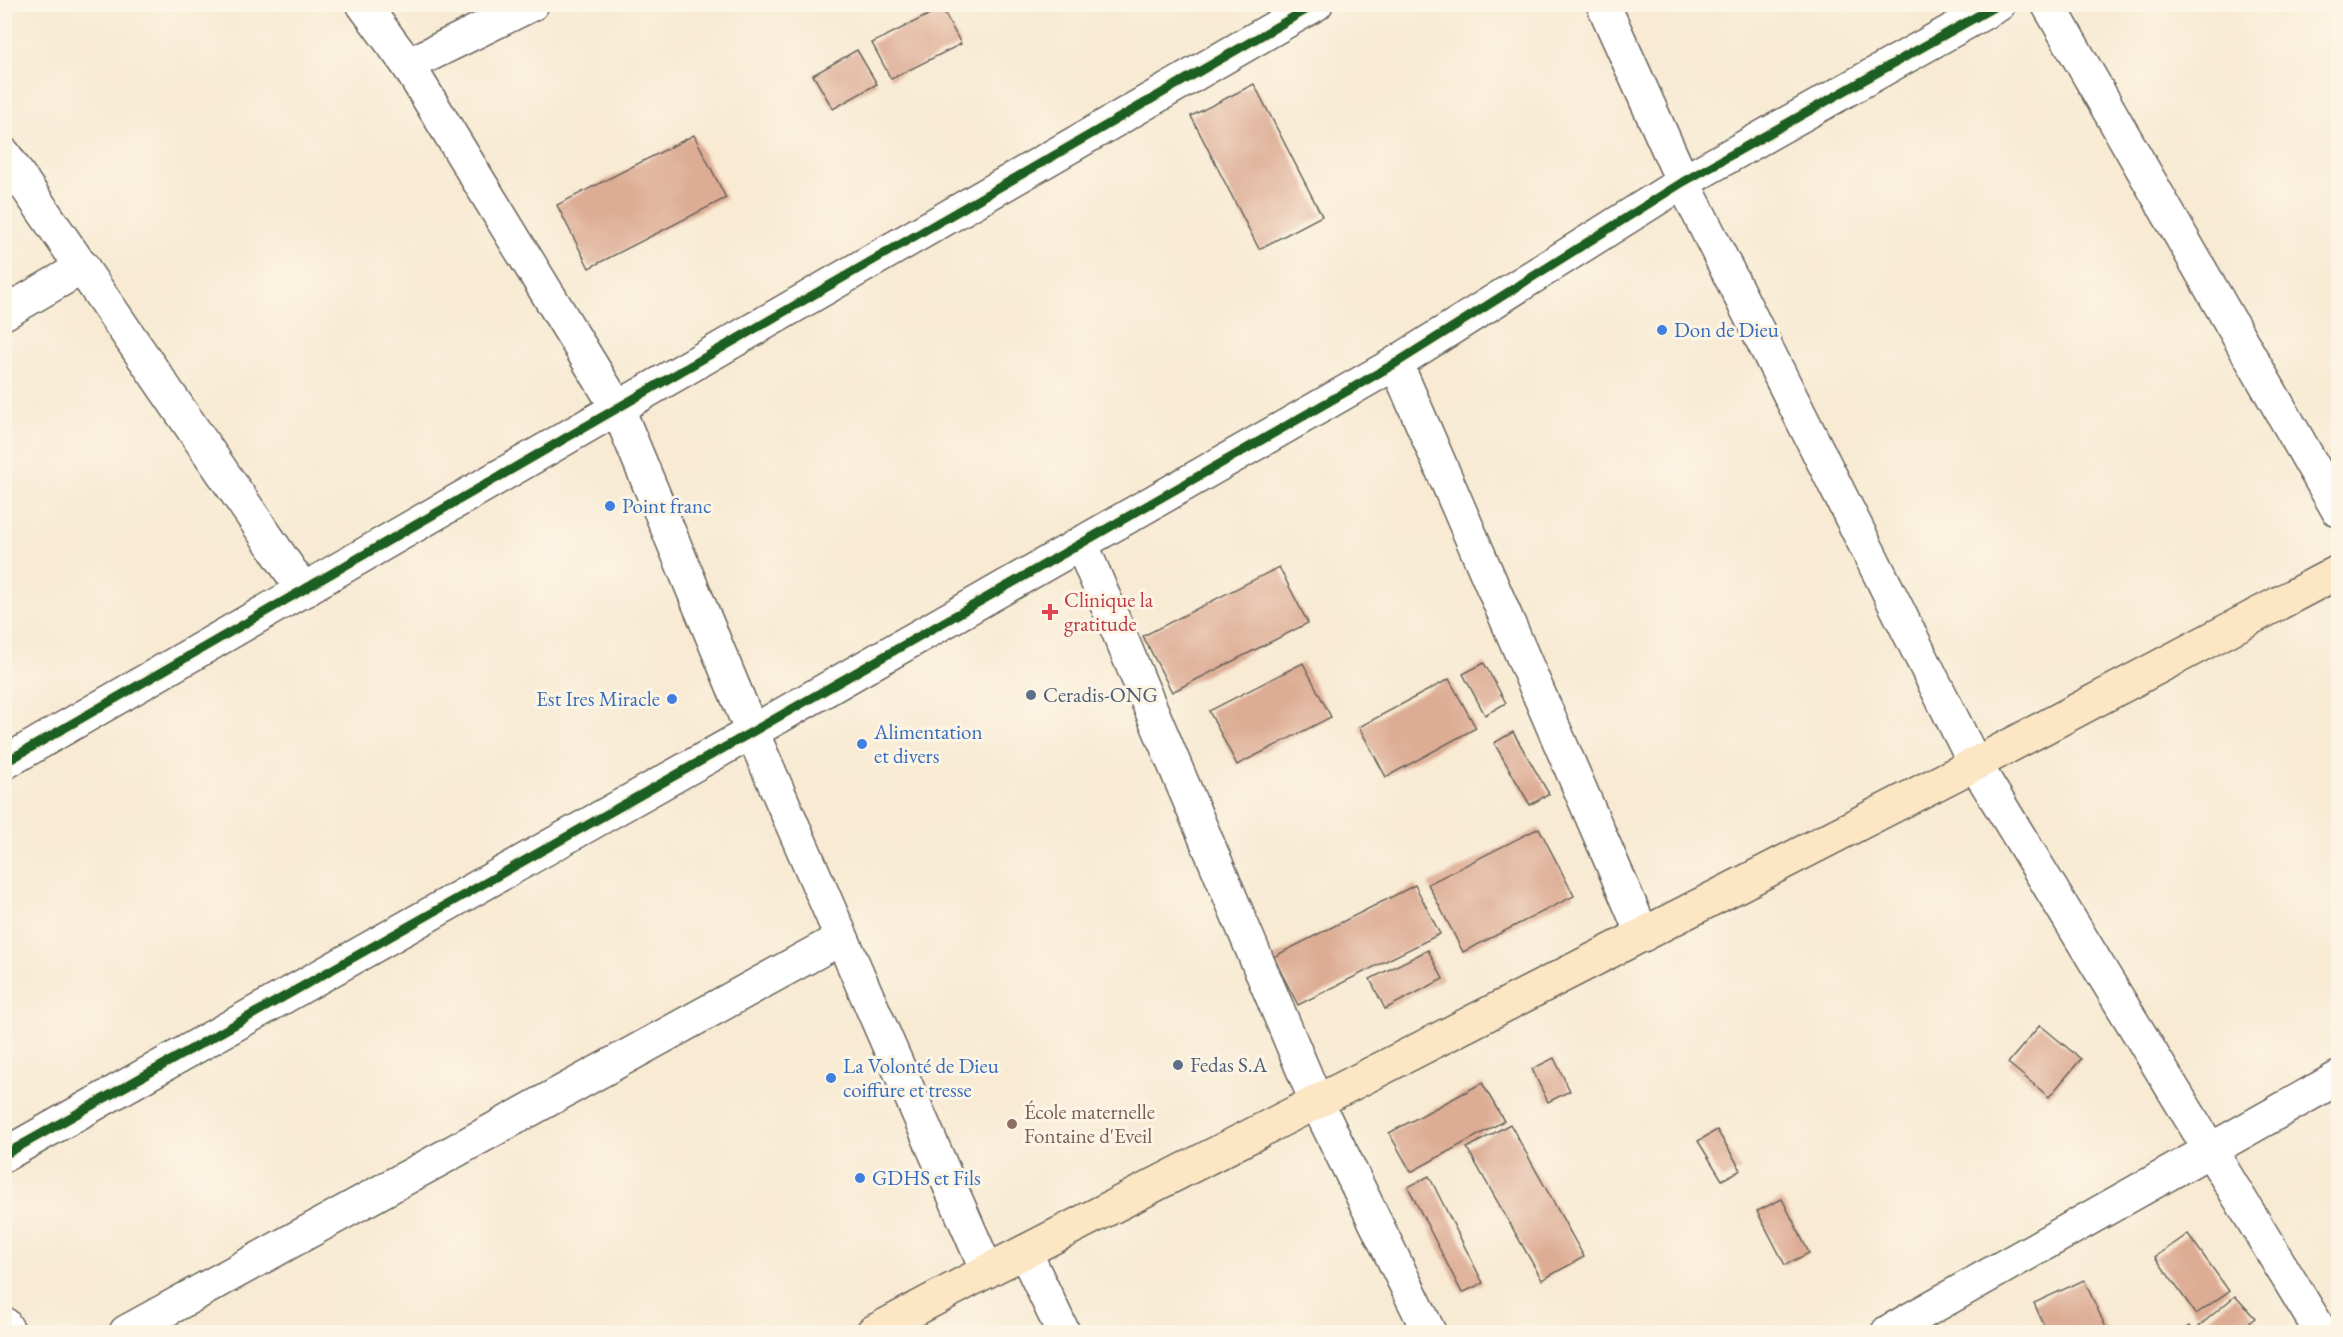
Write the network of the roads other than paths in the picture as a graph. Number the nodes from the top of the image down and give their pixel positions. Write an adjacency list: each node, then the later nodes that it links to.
1 (363, 4): 7 (street)
2 (532, 4): 7 (street)
3 (1316, 4): 13 (street)
4 (1603, 4): 9 (street)
5 (1999, 4): 9 (street)
6 (2048, 4): 14 (street)
7 (408, 65): 13 (street)
8 (4, 154): 10 (street)
9 (1683, 182): 12 (street); 20 (street)
10 (83, 267): 11 (street); 17 (street)
11 (4, 313)
12 (1396, 363): 15 (street); 21 (street)
13 (618, 409): 17 (street); 18 (street)
14 (2338, 510)
15 (1081, 543): 18 (street); 24 (street)
16 (2338, 572): 20 (main road)
17 (304, 591): 19 (street)
18 (752, 732): 22 (street); 26 (street)
19 (4, 763)
20 (1976, 764): 21 (main road); 25 (street)
21 (1643, 935): 24 (main road)
22 (840, 939): 28 (street); 31 (street)
23 (2338, 1078): 25 (street)
24 (1317, 1103): 27 (main road); 34 (street)
25 (2210, 1150): 35 (street); 36 (street)
26 (4, 1155)
27 (1025, 1252): 28 (main road); 33 (street)
28 (987, 1271): 32 (main road)
29 (4, 1324): 30 (street)
30 (9, 1332)
31 (126, 1332)
32 (873, 1332)
33 (1063, 1332)
34 (1429, 1332)
35 (1888, 1332)
36 (2321, 1332)

